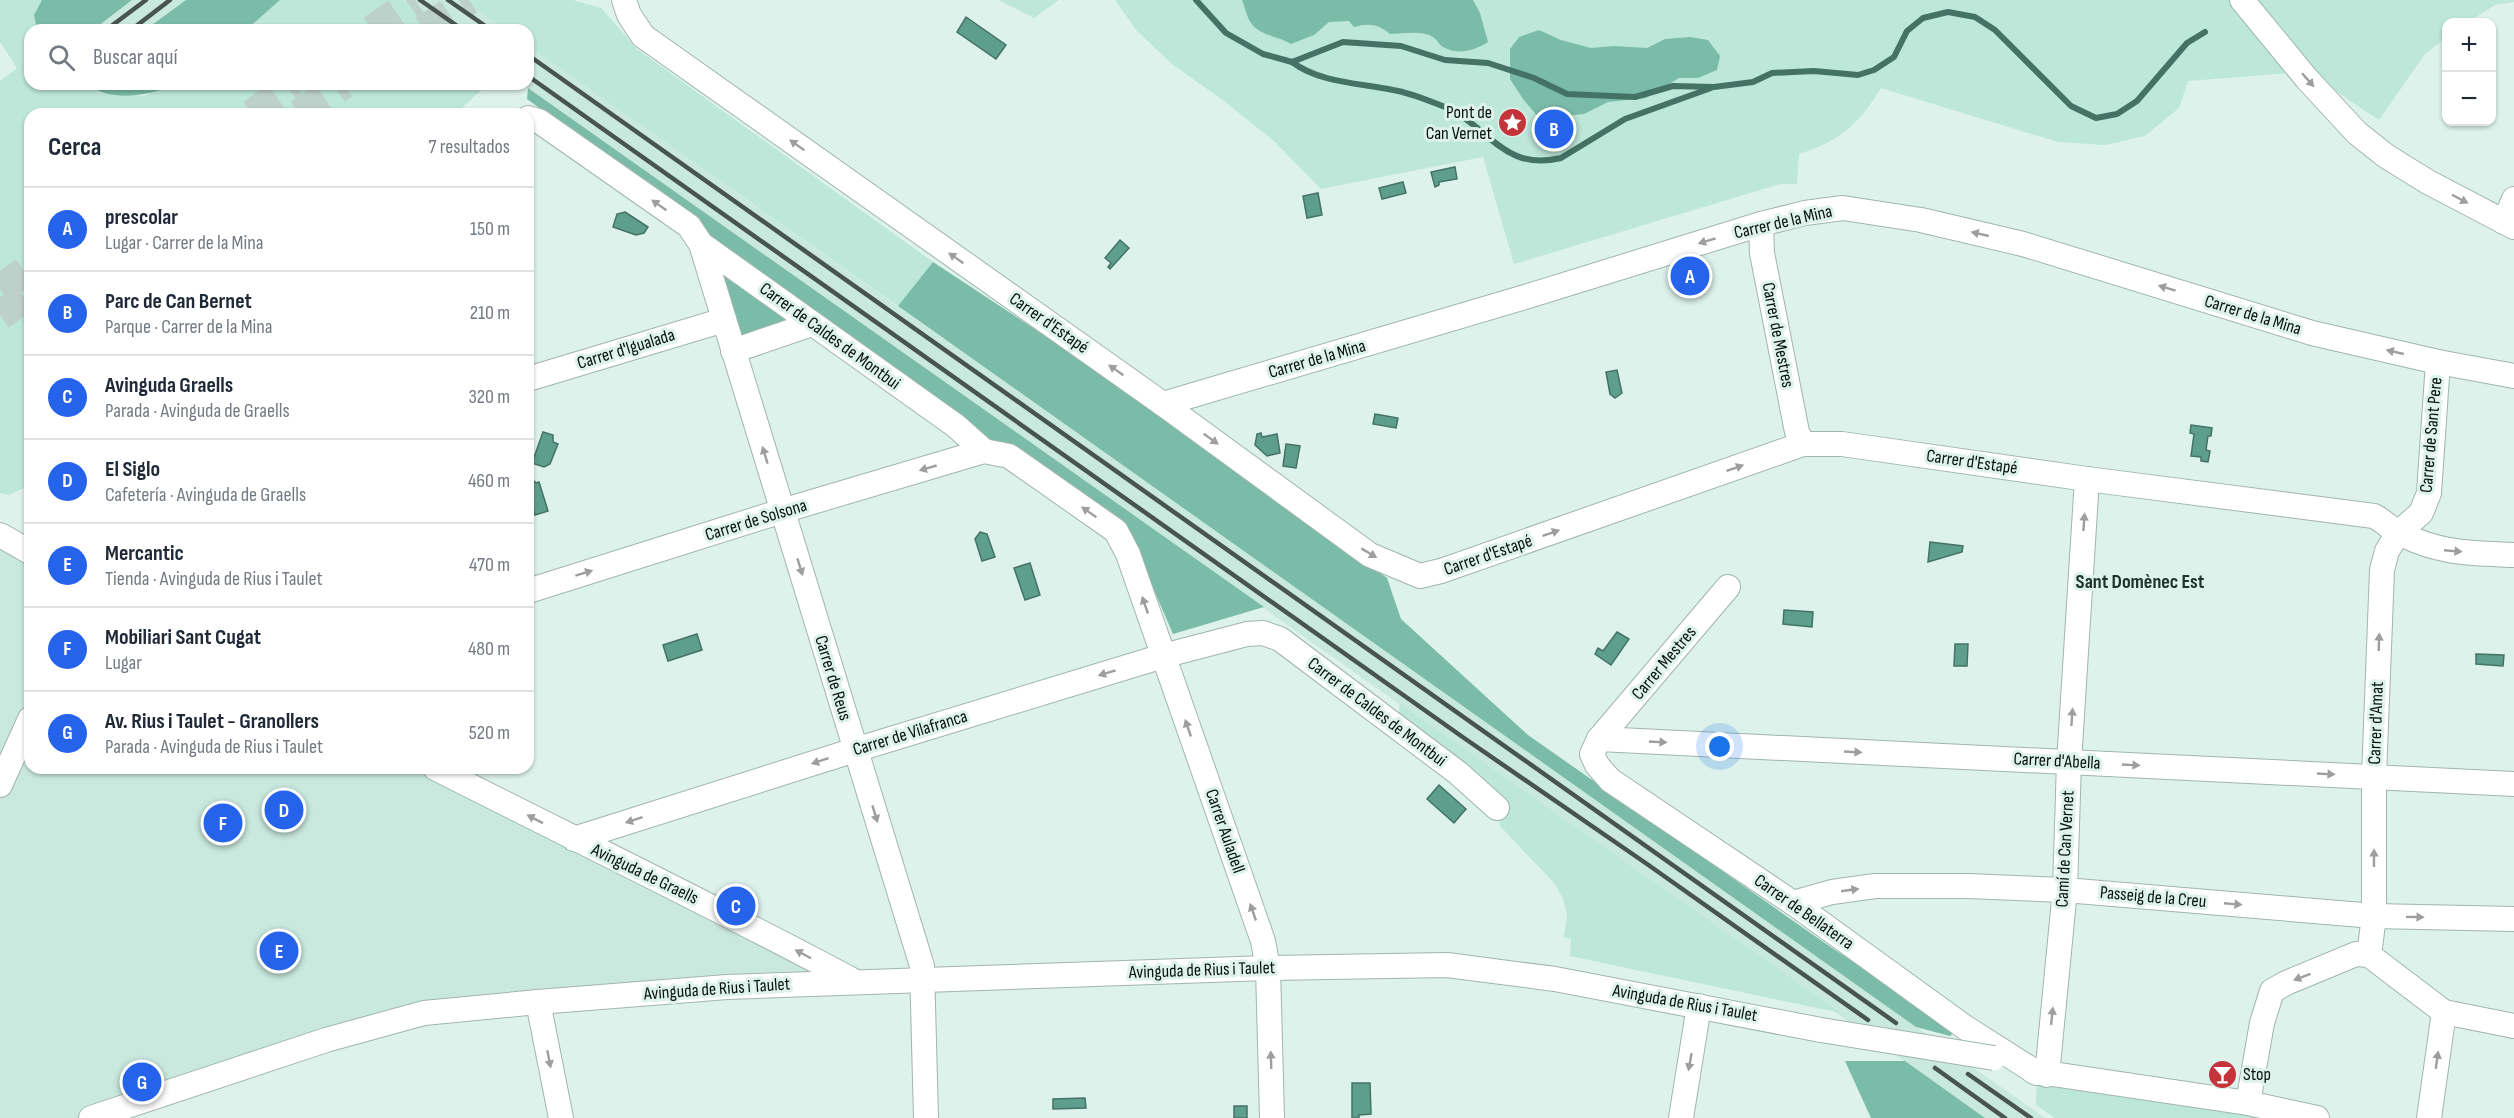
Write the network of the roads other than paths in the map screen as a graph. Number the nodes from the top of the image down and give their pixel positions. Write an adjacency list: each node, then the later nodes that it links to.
1 (624, 0): 14 (street, Carrer d'Estapé, one-way to 1)
2 (2244, 2): 6 (street, one-way to 6)
3 (534, 120): 7 (street, Carrer de Caldes de Montbui, one-way to 3)
4 (2514, 198): 6 (street)
5 (1761, 224): 11 (street, Carrer de la Mina, one-way to 5); 14 (street, Carrer de la Mina, one-way to 14); 15 (street, Carrer de Mestres)
6 (2509, 225)
7 (702, 244): 8 (street, Carrer de Reus); 9 (street, Carrer de Caldes de Montbui)
8 (724, 320): 10 (street, Carrer de Reus); 13 (street, Carrer d'Igualada)
9 (812, 324): 10 (street); 16 (street, Carrer de Caldes de Montbui)
10 (733, 351): 18 (street, Carrer de Reus, one-way to 10)
11 (2438, 362): 12 (street, Carrer de la Mina); 19 (street, Carrer de Sant Pere)
12 (2514, 376)
13 (534, 377)
14 (1164, 404): 15 (street, Carrer d'Estapé, one-way to 15)
15 (1803, 444): 17 (street, Carrer d'Estapé)
16 (984, 451): 18 (street, Carrer de Solsona, one-way to 18); 22 (street, Carrer de Caldes de Montbui, one-way to 16)
17 (2087, 479): 19 (street, Carrer d'Estapé); 31 (street, Camí de Can Vernet, one-way to 17)
18 (782, 511): 25 (street, Carrer de Solsona, one-way to 18); 30 (street, Carrer de Reus, one-way to 30)
19 (2398, 533): 23 (street, Carrer d'Estapé, one-way to 23); 33 (street, Carrer d'Amat, one-way to 19)
20 (0, 536): 21 (street)
21 (24, 549)
22 (1128, 554): 27 (street, Carrer Auladell, one-way to 22)
23 (2514, 555)
24 (1728, 587): 29 (street, Carrer Mestres)
25 (534, 589)
26 (1247, 634): 27 (street, Carrer de Vilafranca); 36 (street, Carrer de Caldes de Montbui)
27 (1163, 656): 30 (street, Carrer de Vilafranca, one-way to 30); 43 (street, Carrer Auladell, one-way to 27)
28 (24, 732): 35 (street)
29 (1596, 746): 31 (street, Carrer d'Abella, one-way to 31); 39 (street, Carrer de Bellaterra)
30 (855, 750): 37 (street, Carrer de Vilafranca, one-way to 37); 44 (street, Carrer de Reus, one-way to 44)
31 (2069, 762): 33 (street, Carrer d'Abella, one-way to 33); 38 (street, Camí de Can Vernet)
32 (447, 774): 37 (street, Avinguda de Graells, one-way to 32)
33 (2374, 777): 34 (street, Carrer d'Abella); 40 (street, Carrer d'Amat, one-way to 33)
34 (2514, 784)
35 (0, 785)
36 (1497, 808)
37 (574, 839): 45 (street, Avinguda de Graells, one-way to 37)
38 (2065, 890): 39 (street, Passeig de la Creu, one-way to 38); 40 (street, Passeig de la Creu, one-way to 40); 50 (street, Camí de Can Vernet, one-way to 38)
39 (1793, 903): 50 (street, Carrer de Bellaterra)
40 (2365, 916): 41 (street, Passeig de la Creu, one-way to 41); 42 (street, Carrer d'Amat)
41 (2514, 920)
42 (2362, 954): 48 (street); 51 (street, one-way to 51)
43 (1268, 968): 44 (street, Avinguda de Rius i Taulet); 47 (street, Avinguda de Rius i Taulet); 55 (street, Carrer Auladell, one-way to 43)
44 (922, 980): 45 (street, Avinguda de Rius i Taulet); 54 (street, Carrer de Reus)
45 (854, 981): 46 (street, Avinguda de Rius i Taulet)
46 (538, 1002): 52 (street, Avinguda de Rius i Taulet); 53 (street, one-way to 53)
47 (1699, 1006): 50 (street, Avinguda de Rius i Taulet, bridge); 56 (street, one-way to 56)
48 (2444, 1012): 49 (street); 58 (street, one-way to 48)
49 (2514, 1026)
50 (2042, 1074): 51 (street, Avinguda de Rius i Taulet)
51 (2248, 1103): 57 (street, Avinguda de Rius i Taulet)
52 (90, 1118)
53 (561, 1118)
54 (926, 1118)
55 (1272, 1118)
56 (1681, 1118)
57 (2317, 1118)
58 (2429, 1118)

